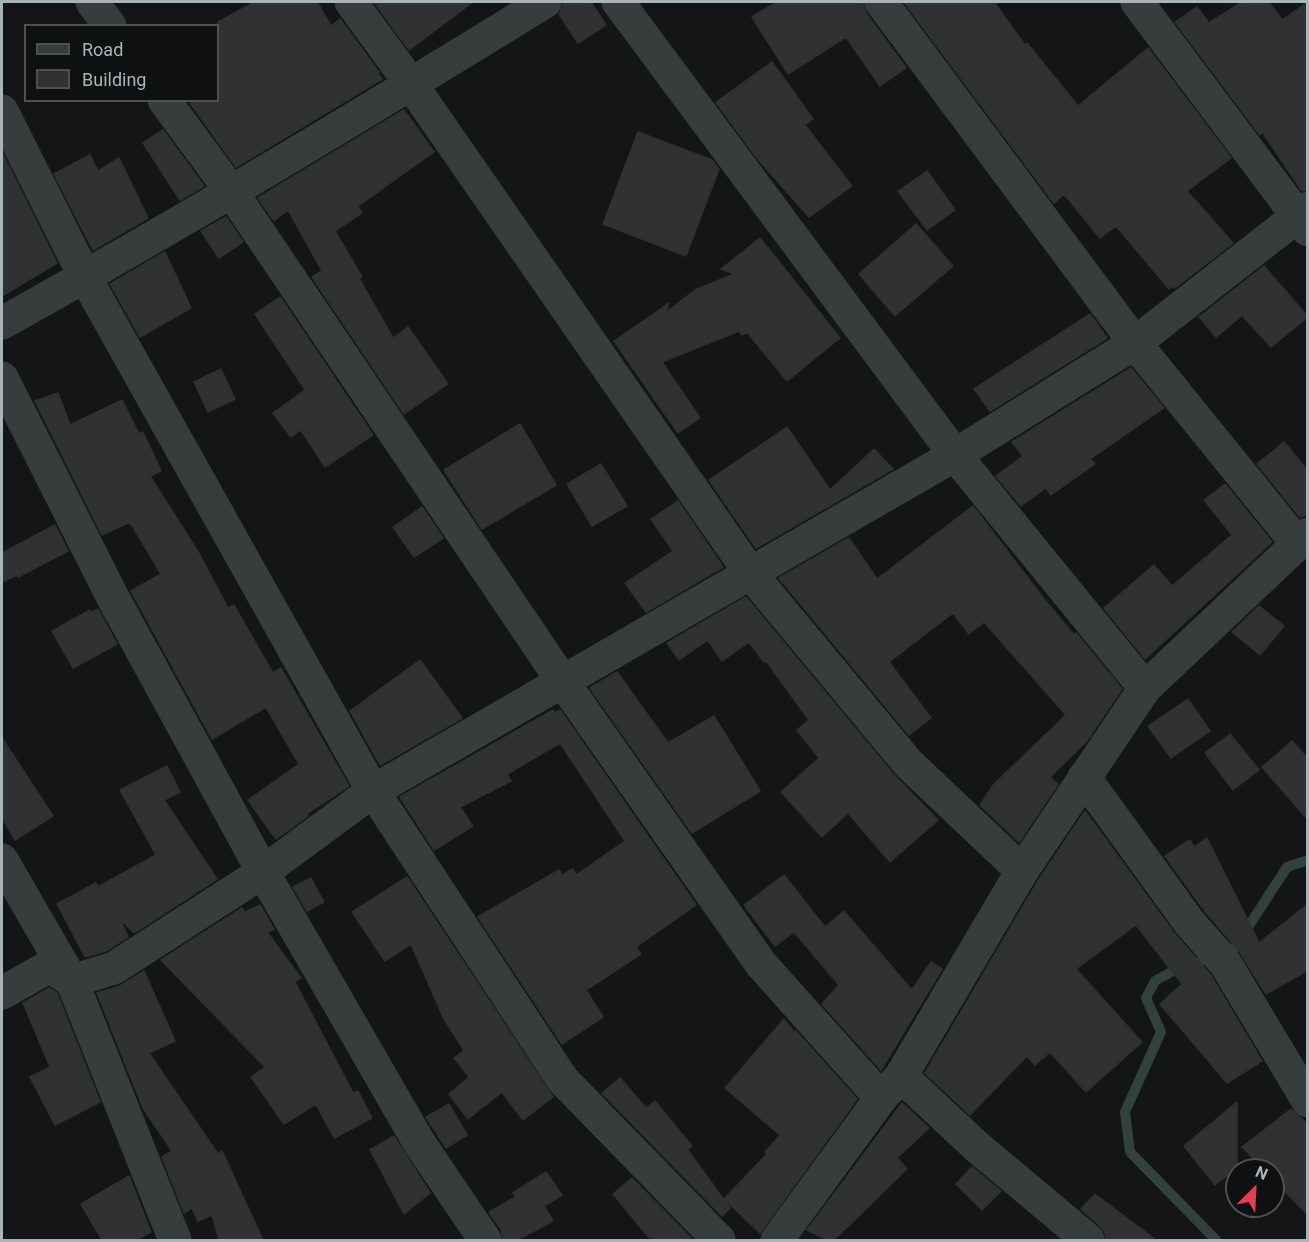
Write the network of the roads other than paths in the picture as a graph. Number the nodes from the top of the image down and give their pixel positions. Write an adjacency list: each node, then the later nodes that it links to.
1 (92, 2): 7 (street)
2 (351, 2): 8 (street)
3 (545, 2): 8 (street)
4 (618, 2): 17 (street)
5 (881, 2): 15 (street)
6 (1137, 2): 12 (street)
7 (108, 24)
8 (411, 84): 11 (street); 19 (street)
9 (165, 102): 11 (street)
10 (2, 111): 13 (street)
11 (231, 191): 13 (street); 20 (street)
12 (1304, 218): 15 (street)
13 (85, 277): 14 (street); 23 (street)
14 (2, 323)
15 (1135, 343): 17 (street); 18 (street)
16 (2, 378): 26 (street)
17 (955, 455): 19 (street); 21 (street)
18 (1303, 539): 21 (street)
19 (751, 574): 20 (street); 25 (street)
20 (563, 682): 23 (street); 29 (street)
21 (1145, 688): 22 (street)
22 (1084, 777): 25 (street); 30 (street)
23 (373, 791): 26 (street); 33 (street)
24 (2, 860): 27 (street)
25 (1022, 871): 29 (street)
26 (263, 872): 27 (street); 32 (street)
27 (72, 981): 28 (street); 31 (street)
28 (2, 993)
29 (891, 1087): 34 (street); 35 (street)
30 (1308, 1101)
31 (175, 1240)
32 (485, 1240)
33 (719, 1240)
34 (777, 1240)
35 (1088, 1240)

